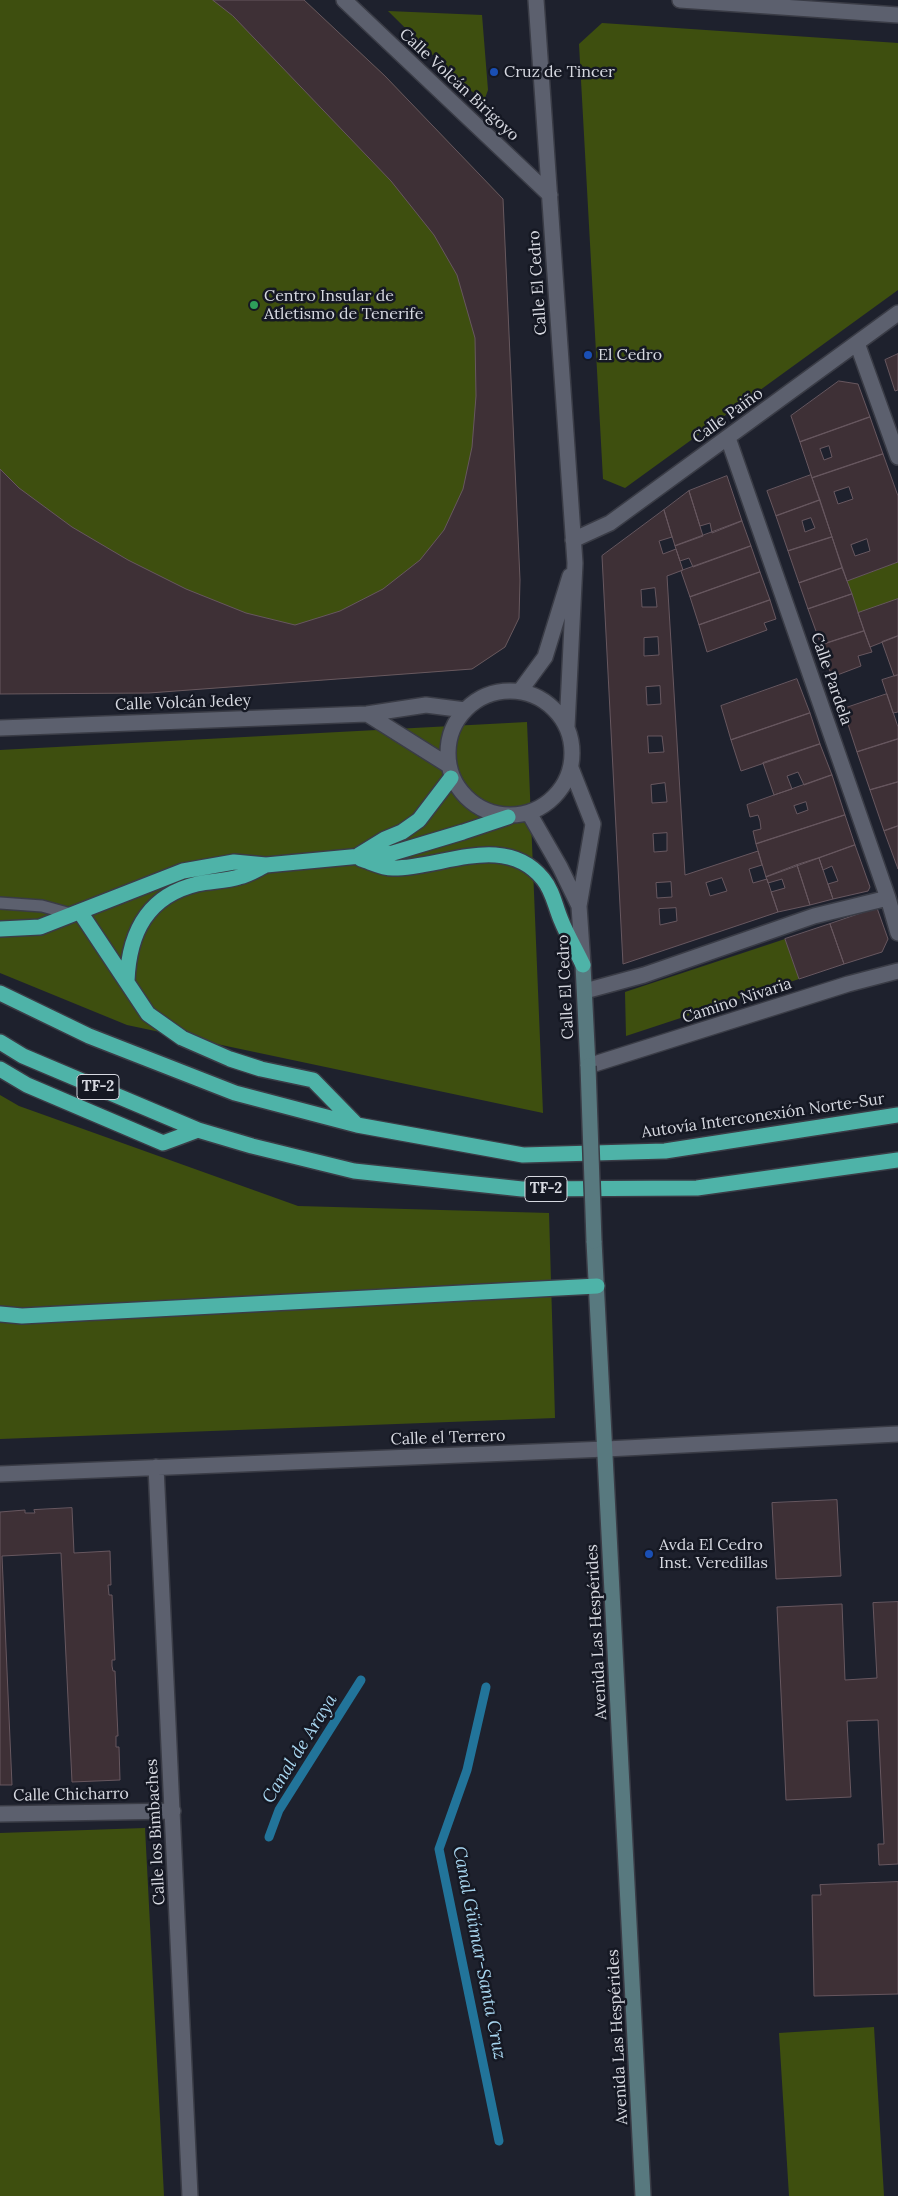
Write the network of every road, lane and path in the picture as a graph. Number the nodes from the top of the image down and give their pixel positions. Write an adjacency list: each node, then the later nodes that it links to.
1 (344, 0): 6 (street, Calle Volcán Birigoyo)
2 (536, 0): 6 (street, Calle El Cedro)
3 (680, 0): 4 (street)
4 (773, 3): 5 (street)
5 (898, 15)
6 (550, 195): 11 (street, Calle El Cedro)
7 (898, 313): 8 (street, Calle Paiño)
8 (857, 343): 9 (street, Calle Paiño); 10 (street)
9 (728, 438): 11 (street, Calle Paiño); 24 (street, Calle Pardela)
10 (898, 458)
11 (573, 540): 12 (street, Calle El Cedro)
12 (575, 563): 13 (street, Calle El Cedro); 16 (street, Calle El Cedro)
13 (520, 691): 14 (street); 16 (street)
14 (465, 710): 15 (street, Calle Volcán Jedey); 19 (street)
15 (367, 714): 17 (street, Calle Volcán Jedey); 19 (street)
16 (567, 726): 18 (street)
17 (0, 728)
18 (571, 768): 20 (street); 26 (street, Calle El Cedro)
19 (450, 771): 21 (street); 22 (highway)
20 (529, 814): 21 (street); 26 (street, Calle El Cedro)
21 (508, 816): 22 (highway)
22 (355, 857): 23 (highway); 30 (highway)
23 (266, 865): 27 (highway); 32 (highway)
24 (888, 898): 29 (street, Calle Pardela); 33 (street)
25 (0, 903): 27 (lane)
26 (579, 906): 30 (street, Calle El Cedro)
27 (76, 913): 28 (highway); 32 (highway)
28 (0, 929)
29 (898, 933)
30 (583, 965): 33 (street, Calle El Cedro)
31 (898, 971): 36 (street, Camino Nivaria)
32 (127, 981): 41 (highway)
33 (585, 991): 36 (street, Calle El Cedro)
34 (0, 993): 41 (highway, Autovía Interconexión Norte-Sur / TF-2)
35 (0, 1042): 42 (highway, TF-2)
36 (588, 1066): 44 (street, Avenida Las Hespérides, bridge)
37 (0, 1069): 39 (highway)
38 (0, 1083): 39 (highway)
39 (27, 1085): 42 (highway)
40 (898, 1115): 41 (highway, Autovía Interconexión Norte-Sur / TF-2)
41 (357, 1125)
42 (198, 1130): 43 (highway, TF-2)
43 (898, 1160)
44 (597, 1286): 45 (highway); 47 (street, Avenida Las Hespérides)
45 (0, 1314)
46 (898, 1434): 47 (street, Calle el Terrero)
47 (606, 1449): 48 (street, Calle el Terrero); 53 (street, Avenida Las Hespérides)
48 (156, 1467): 49 (street, Calle el Terrero); 50 (street, Calle los Bimbaches)
49 (0, 1474)
50 (172, 1811): 51 (street, Calle Chicharro); 52 (street, Calle los Bimbaches)
51 (0, 1814)
52 (190, 2196)
53 (643, 2196)

